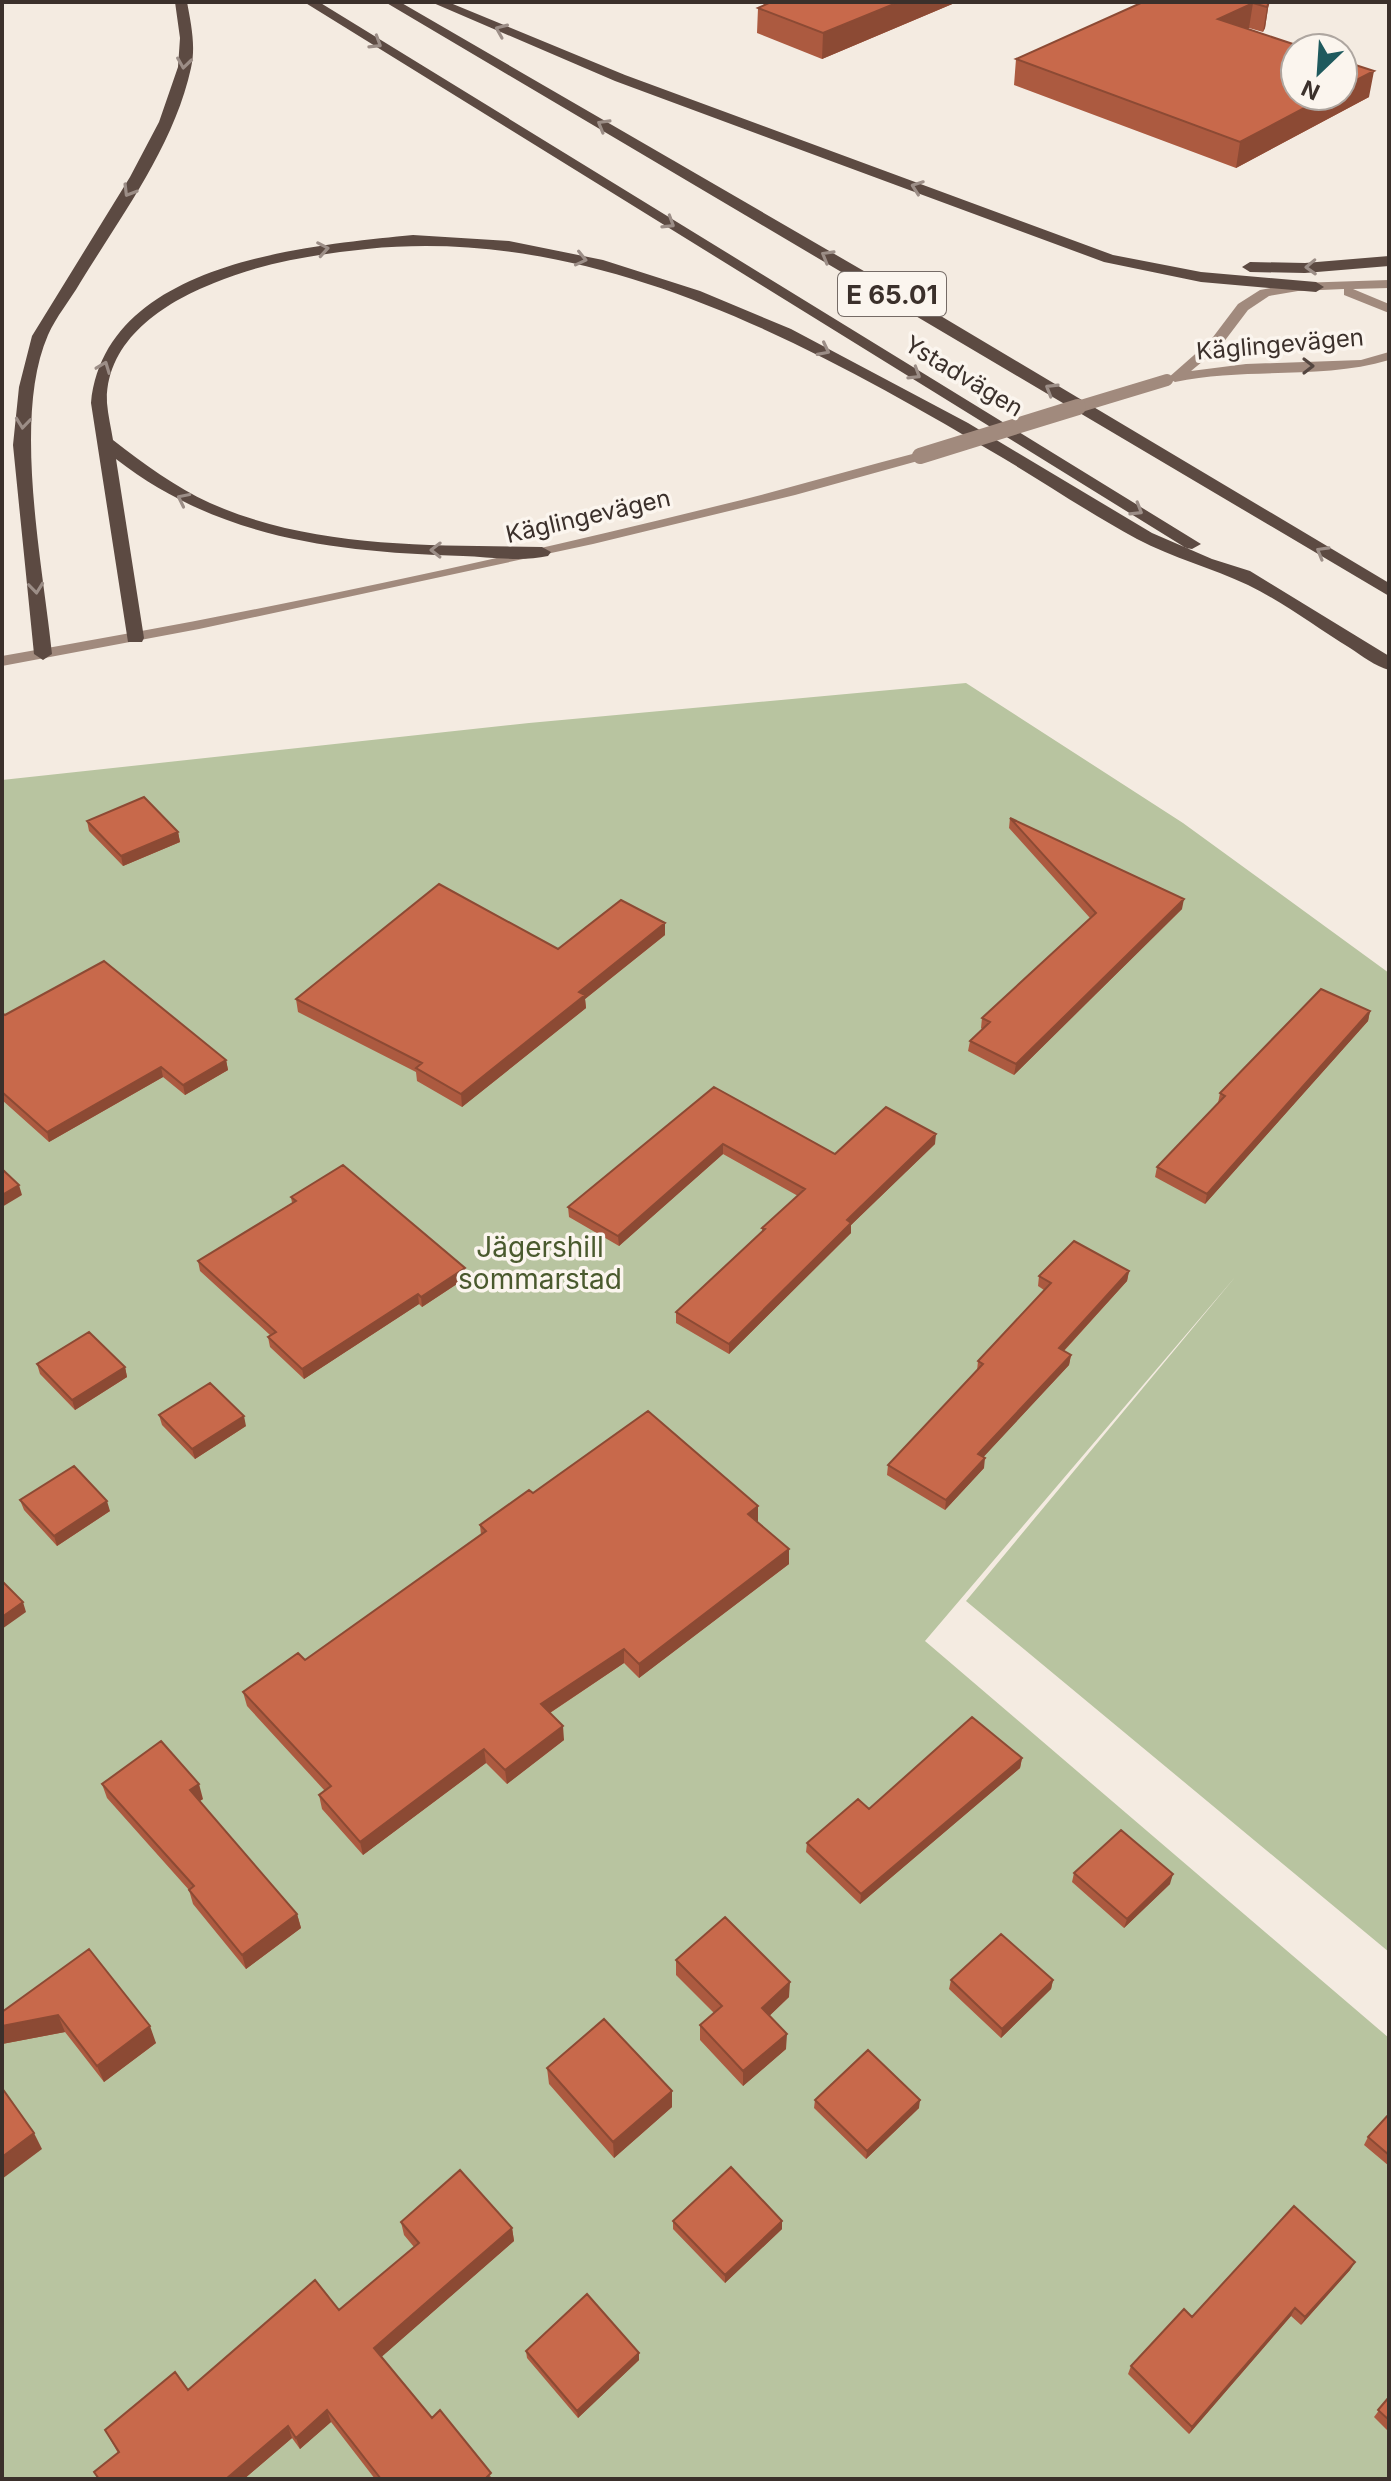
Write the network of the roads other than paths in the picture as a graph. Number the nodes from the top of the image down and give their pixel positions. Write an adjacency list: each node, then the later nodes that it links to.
1 (181, 2): 17 (highway, one-way to 17)
2 (310, 2): 14 (highway, Ystadvägen / E 65.01, one-way to 14)
3 (391, 2): 15 (highway, Ystadvägen / E 65.01, one-way to 3)
4 (437, 2): 5 (highway, one-way to 4)
5 (990, 214): 6 (highway, one-way to 5); 8 (highway)
6 (1389, 261)
7 (1389, 284): 8 (main road, Käglingevägen)
8 (1319, 287): 9 (main road, Käglingevägen); 11 (main road, Käglingevägen)
9 (1389, 309)
10 (1389, 356): 11 (main road, Käglingevägen, one-way to 10)
11 (1171, 379): 13 (main road, Käglingevägen, bridge)
12 (106, 443): 13 (highway, one-way to 12); 14 (highway, one-way to 14); 16 (highway)
13 (542, 552): 16 (main road, Käglingevägen)
14 (1258, 583): 19 (highway, Ystadvägen / E 65.01)
15 (1389, 591)
16 (135, 638): 17 (main road, Käglingevägen)
17 (43, 654): 18 (main road, Käglingevägen)
18 (2, 661)
19 (1389, 664)

